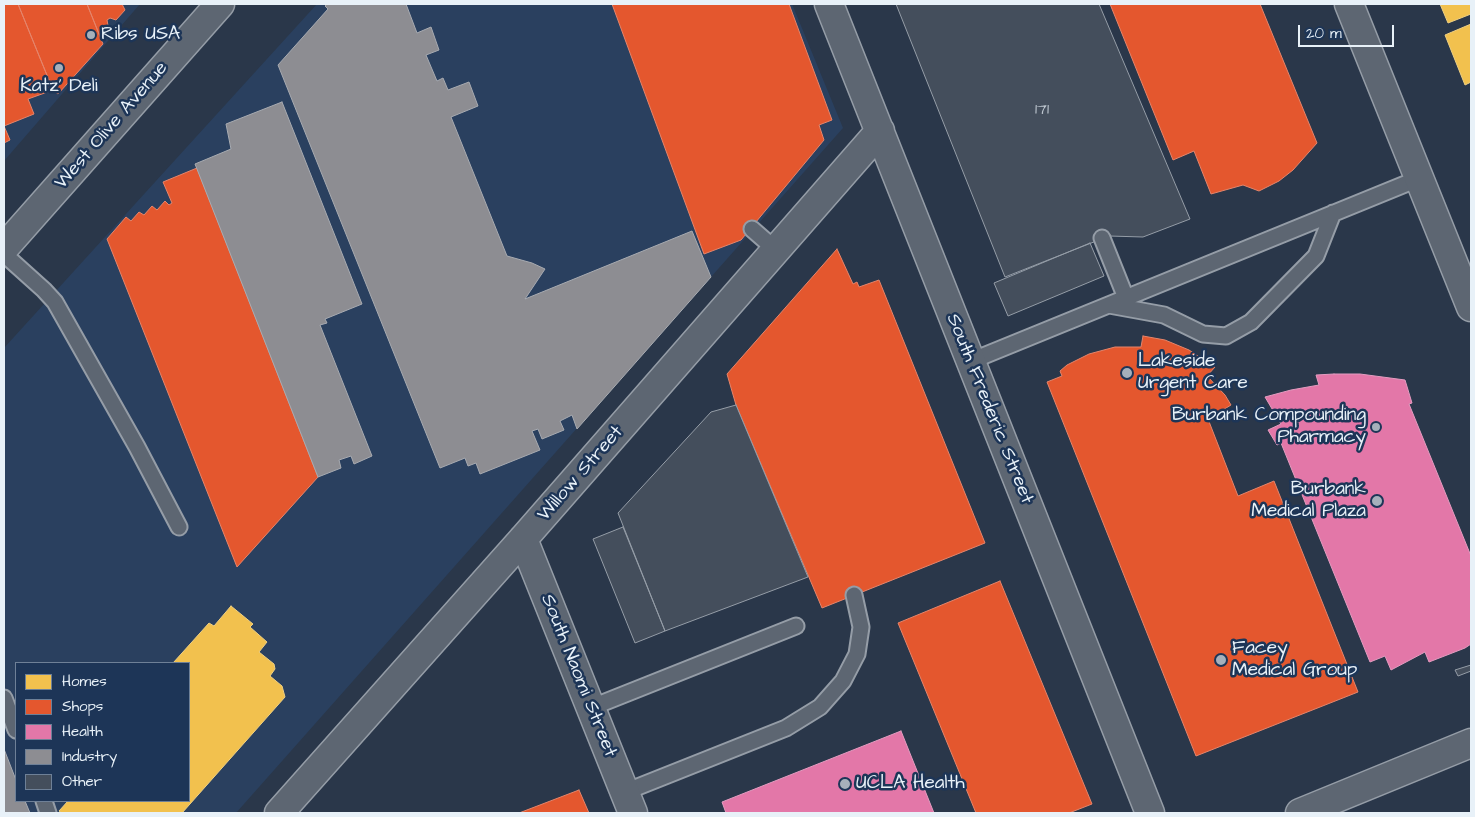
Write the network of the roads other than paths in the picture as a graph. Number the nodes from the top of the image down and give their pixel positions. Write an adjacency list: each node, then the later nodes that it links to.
1 (220, 4): 9 (street, West Olive Avenue)
2 (829, 4): 4 (street, South Frederic Street)
3 (1349, 4): 5 (street)
4 (880, 131): 10 (street, Willow Street); 15 (street, South Frederic Street)
5 (1420, 178): 6 (lane); 14 (street)
6 (1333, 213): 12 (lane); 13 (lane)
7 (752, 229): 10 (lane)
8 (1102, 238): 12 (lane)
9 (4, 248)
10 (776, 250): 17 (street, Willow Street)
11 (4, 254): 16 (lane)
12 (1126, 298): 13 (lane)
13 (1108, 305): 15 (lane)
14 (1471, 307)
15 (971, 361): 26 (street, South Frederic Street)
16 (179, 528)
17 (523, 539): 21 (street, South Naomi Street); 25 (street, Willow Street)
18 (854, 595): 24 (lane)
19 (796, 626): 21 (lane)
20 (4, 698): 22 (lane)
21 (590, 708): 24 (street, South Naomi Street)
22 (15, 728)
23 (1471, 743): 27 (street)
24 (629, 803)
25 (278, 813)
26 (1150, 813)
27 (1300, 813)

